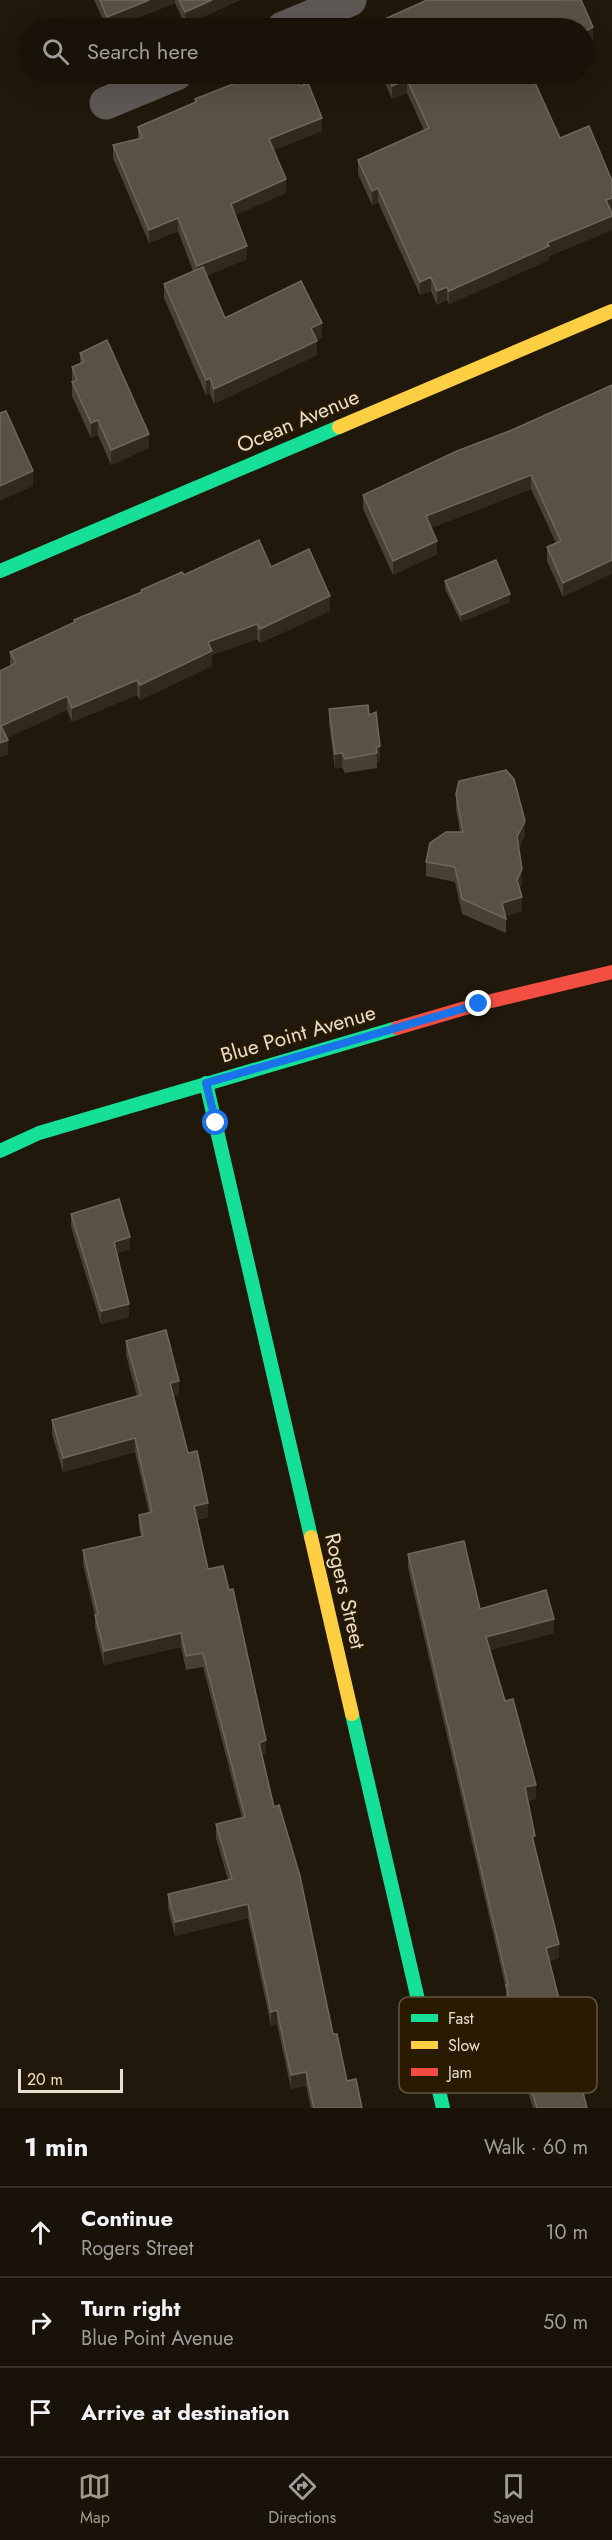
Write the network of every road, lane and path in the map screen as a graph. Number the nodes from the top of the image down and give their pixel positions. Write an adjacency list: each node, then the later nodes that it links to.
1 (350, 0): 2 (street)
2 (307, 18)
3 (153, 84): 4 (street)
4 (106, 104)
5 (612, 311): 6 (street, Ocean Avenue)
6 (0, 571)
7 (612, 972): 8 (street, Blue Point Avenue)
8 (206, 1083): 9 (street, Blue Point Avenue); 10 (street, Rogers Street)
9 (0, 1151)
10 (417, 1997)
11 (440, 2093): 12 (street, Rogers Street)
12 (443, 2108)

